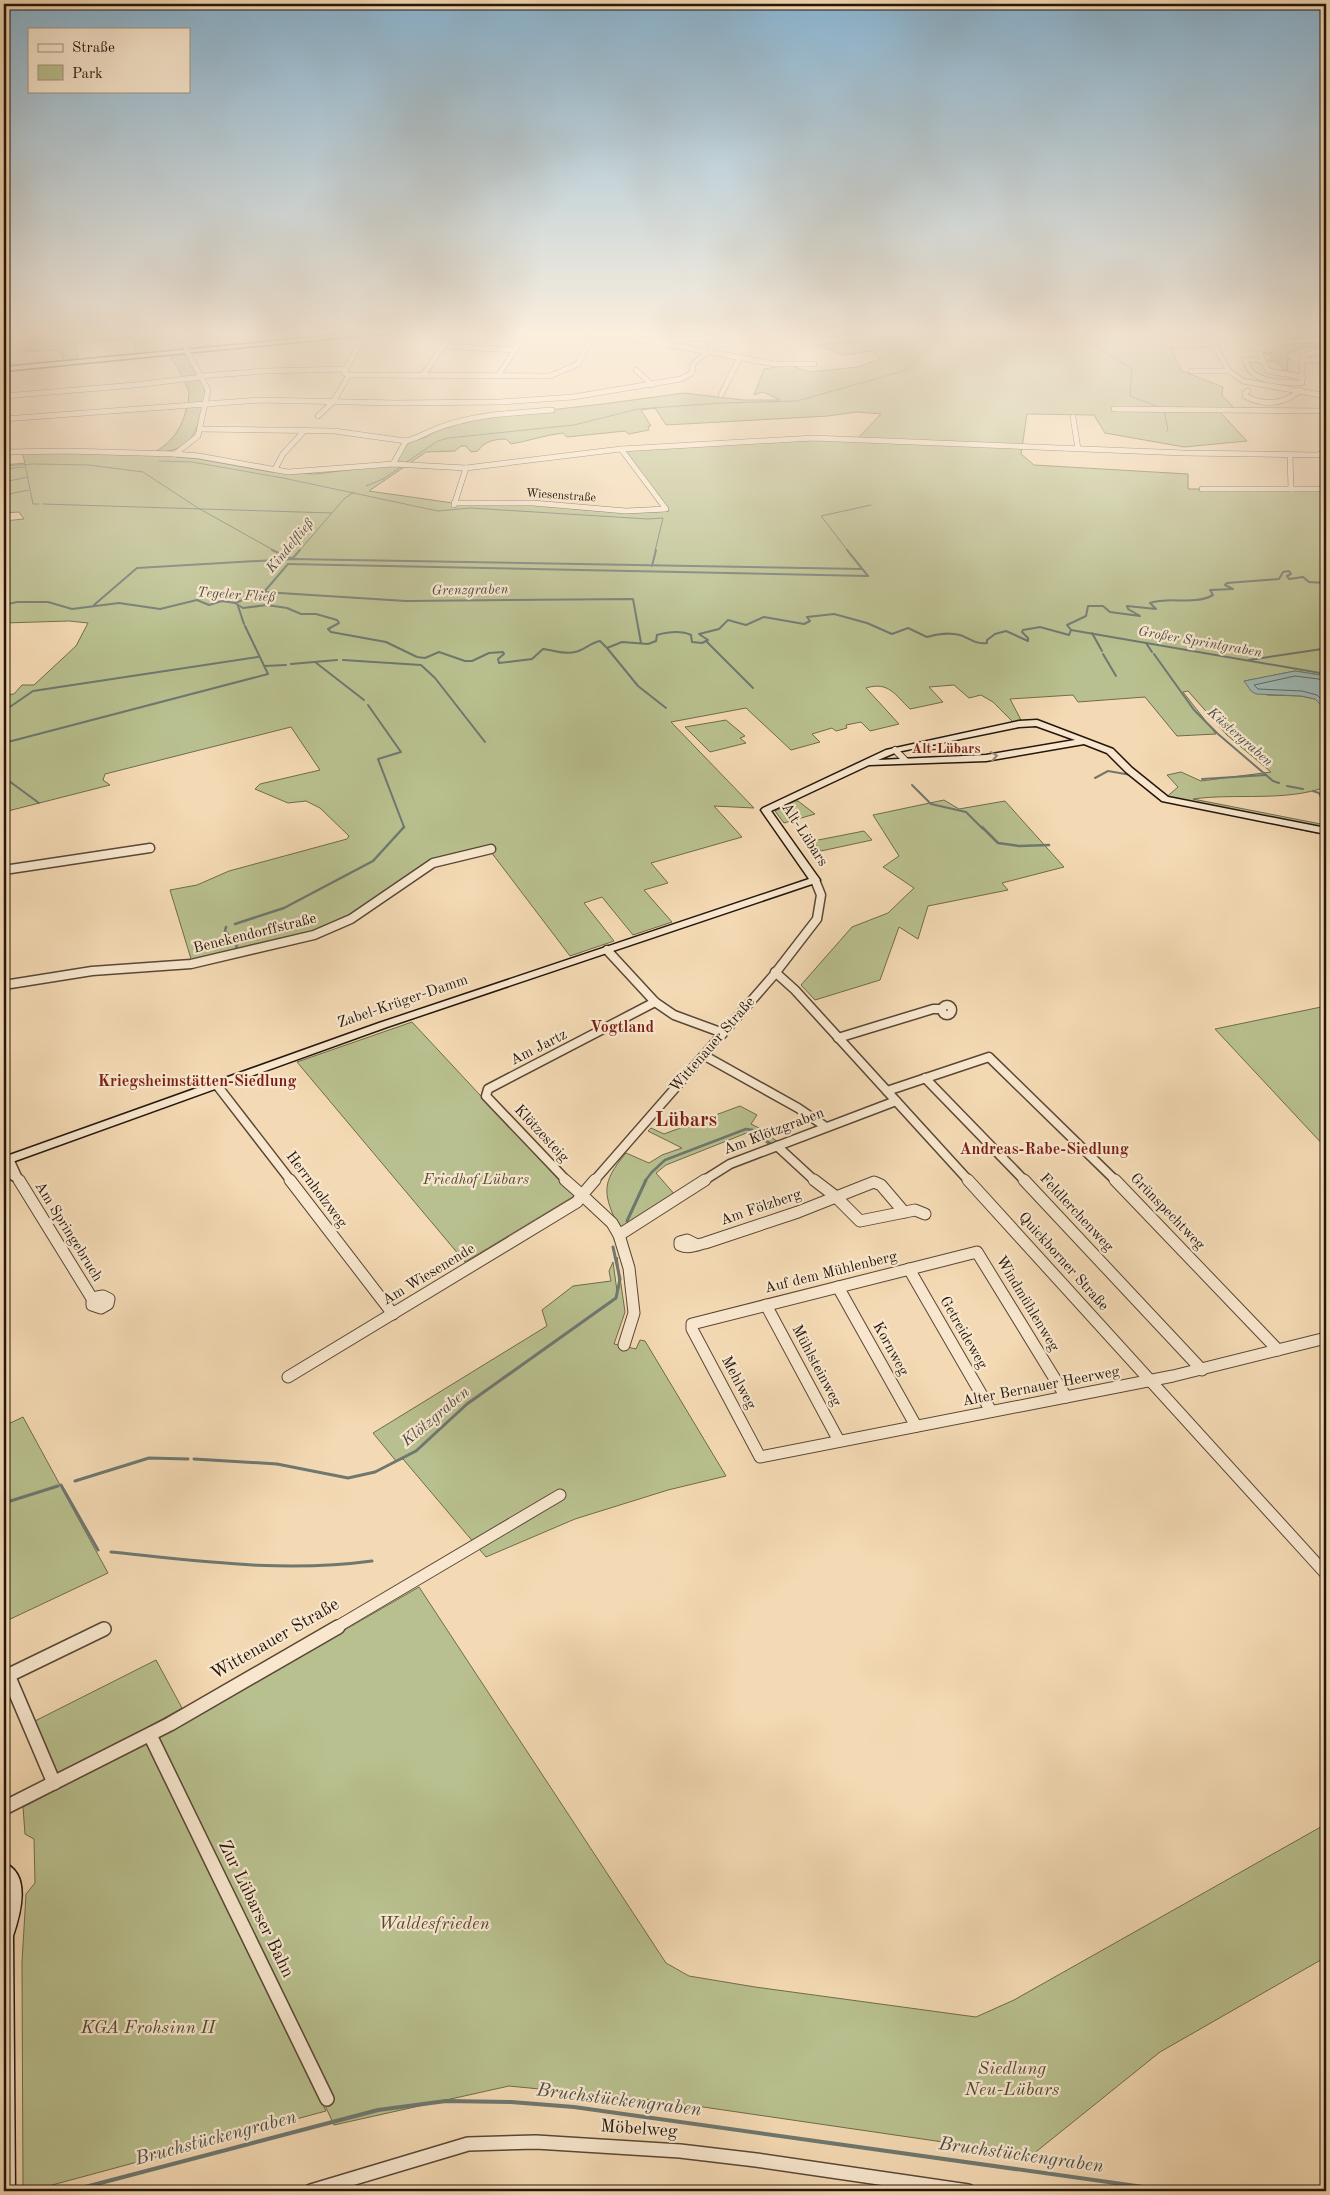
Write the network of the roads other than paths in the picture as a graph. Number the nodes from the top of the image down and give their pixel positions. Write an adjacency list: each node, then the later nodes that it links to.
1 (199, 433): 10 (street)
2 (302, 433): 15 (street)
3 (357, 433): 6 (street)
4 (428, 433): 6 (street)
5 (1076, 433): 8 (street)
6 (406, 441): 13 (street)
7 (621, 449): 8 (street); 14 (street); 19 (street)
8 (1078, 449): 12 (street)
9 (4, 452): 10 (street)
10 (175, 454): 15 (street)
11 (1326, 454): 12 (street)
12 (1290, 455): 17 (street)
13 (393, 464): 14 (street); 15 (street)
14 (466, 468): 19 (street, Wiesenstraße)
15 (274, 469)
16 (1202, 489): 17 (street)
17 (1291, 489): 18 (street)
18 (1326, 490)
19 (666, 509)
20 (1086, 741): 21 (street, Alt-Lübars); 22 (street, Alt-Lübars, one-way to 20); 24 (street, Alt-Lübars)
21 (895, 750): 22 (street); 23 (street, Alt-Lübars)
22 (906, 760): 23 (street, Alt-Lübars)
23 (869, 763): 28 (street, Alt-Lübars)
24 (1326, 831)
25 (150, 848): 27 (street)
26 (492, 849): 31 (street, Benekendorffstraße)
27 (4, 870)
28 (815, 880): 29 (street, Zabel-Krüger-Damm); 30 (street, Alt-Lübars)
29 (607, 950): 32 (street); 38 (street, Zabel-Krüger-Damm)
30 (775, 972): 34 (street, Wittenauer Straße); 35 (street, Quickborner Straße)
31 (4, 985)
32 (655, 1002): 34 (street); 39 (street, Am Jartz)
33 (941, 1009): 35 (street)
34 (723, 1033): 36 (street, Wittenauer Straße)
35 (838, 1038): 40 (street, Quickborner Straße)
36 (705, 1056): 42 (street); 45 (street, Wittenauer Straße)
37 (925, 1078): 40 (street); 60 (street, Grünspechtweg); 61 (street, Feldlerchenweg)
38 (216, 1084): 44 (street, Zabel-Krüger-Damm); 56 (street, Herrnholzweg)
39 (488, 1089): 45 (street, Klötzesteig)
40 (887, 1091): 41 (street, Quickborner Straße)
41 (896, 1101): 42 (street, Am Klötzgraben); 63 (street, Quickborner Straße)
42 (826, 1128): 43 (street, Am Klötzgraben)
43 (777, 1146): 46 (street, Am Fölzberg); 49 (street, Am Klötzgraben)
44 (6, 1163): 54 (street, Am Springebruch)
45 (582, 1195): 49 (street); 56 (street, Am Wiesenende)
46 (835, 1196): 47 (street, Am Fölzberg); 47 (street, Am Fölzberg); 50 (street, Am Fölzberg)
47 (904, 1212): 48 (street, Am Fölzberg)
48 (925, 1214)
49 (619, 1235): 59 (street)
50 (697, 1245)
51 (977, 1252): 52 (street, Auf dem Mühlenberg); 64 (street, Windmühlenweg)
52 (909, 1269): 53 (street, Auf dem Mühlenberg); 65 (street, Getreideweg)
53 (838, 1286): 55 (street, Auf dem Mühlenberg); 66 (street, Kornweg)
54 (93, 1300)
55 (766, 1305): 57 (street, Auf dem Mühlenberg); 67 (street, Mühlsteinweg)
56 (393, 1314): 62 (street, Am Wiesenende)
57 (692, 1324): 68 (street, Mehlweg)
58 (1326, 1338): 60 (street, Alter Bernauer Heerweg)
59 (624, 1345)
60 (1278, 1350): 61 (street, Alter Bernauer Heerweg)
61 (1202, 1370): 63 (street, Alter Bernauer Heerweg)
62 (288, 1377)
63 (1150, 1381): 64 (street, Alter Bernauer Heerweg); 70 (street, Quickborner Straße)
64 (1066, 1397): 65 (street, Alter Bernauer Heerweg)
65 (990, 1411): 66 (street, Alter Bernauer Heerweg)
66 (916, 1426): 67 (street, Alter Bernauer Heerweg)
67 (839, 1441): 68 (street, Alter Bernauer Heerweg)
68 (760, 1456)
69 (560, 1495): 73 (street, Wittenauer Straße)
70 (1326, 1574)
71 (104, 1629): 72 (street)
72 (6, 1676): 74 (street)
73 (150, 1735): 74 (street, Wittenauer Straße); 78 (street, Zur Lübarser Bahn)
74 (54, 1783): 75 (street, Wittenauer Straße)
75 (4, 1808)
76 (4, 1871): 77 (street)
77 (4, 1936): 79 (street)
78 (327, 2100)
79 (6, 2191)
80 (311, 2191): 81 (street, Möbelweg)
81 (968, 2191)

